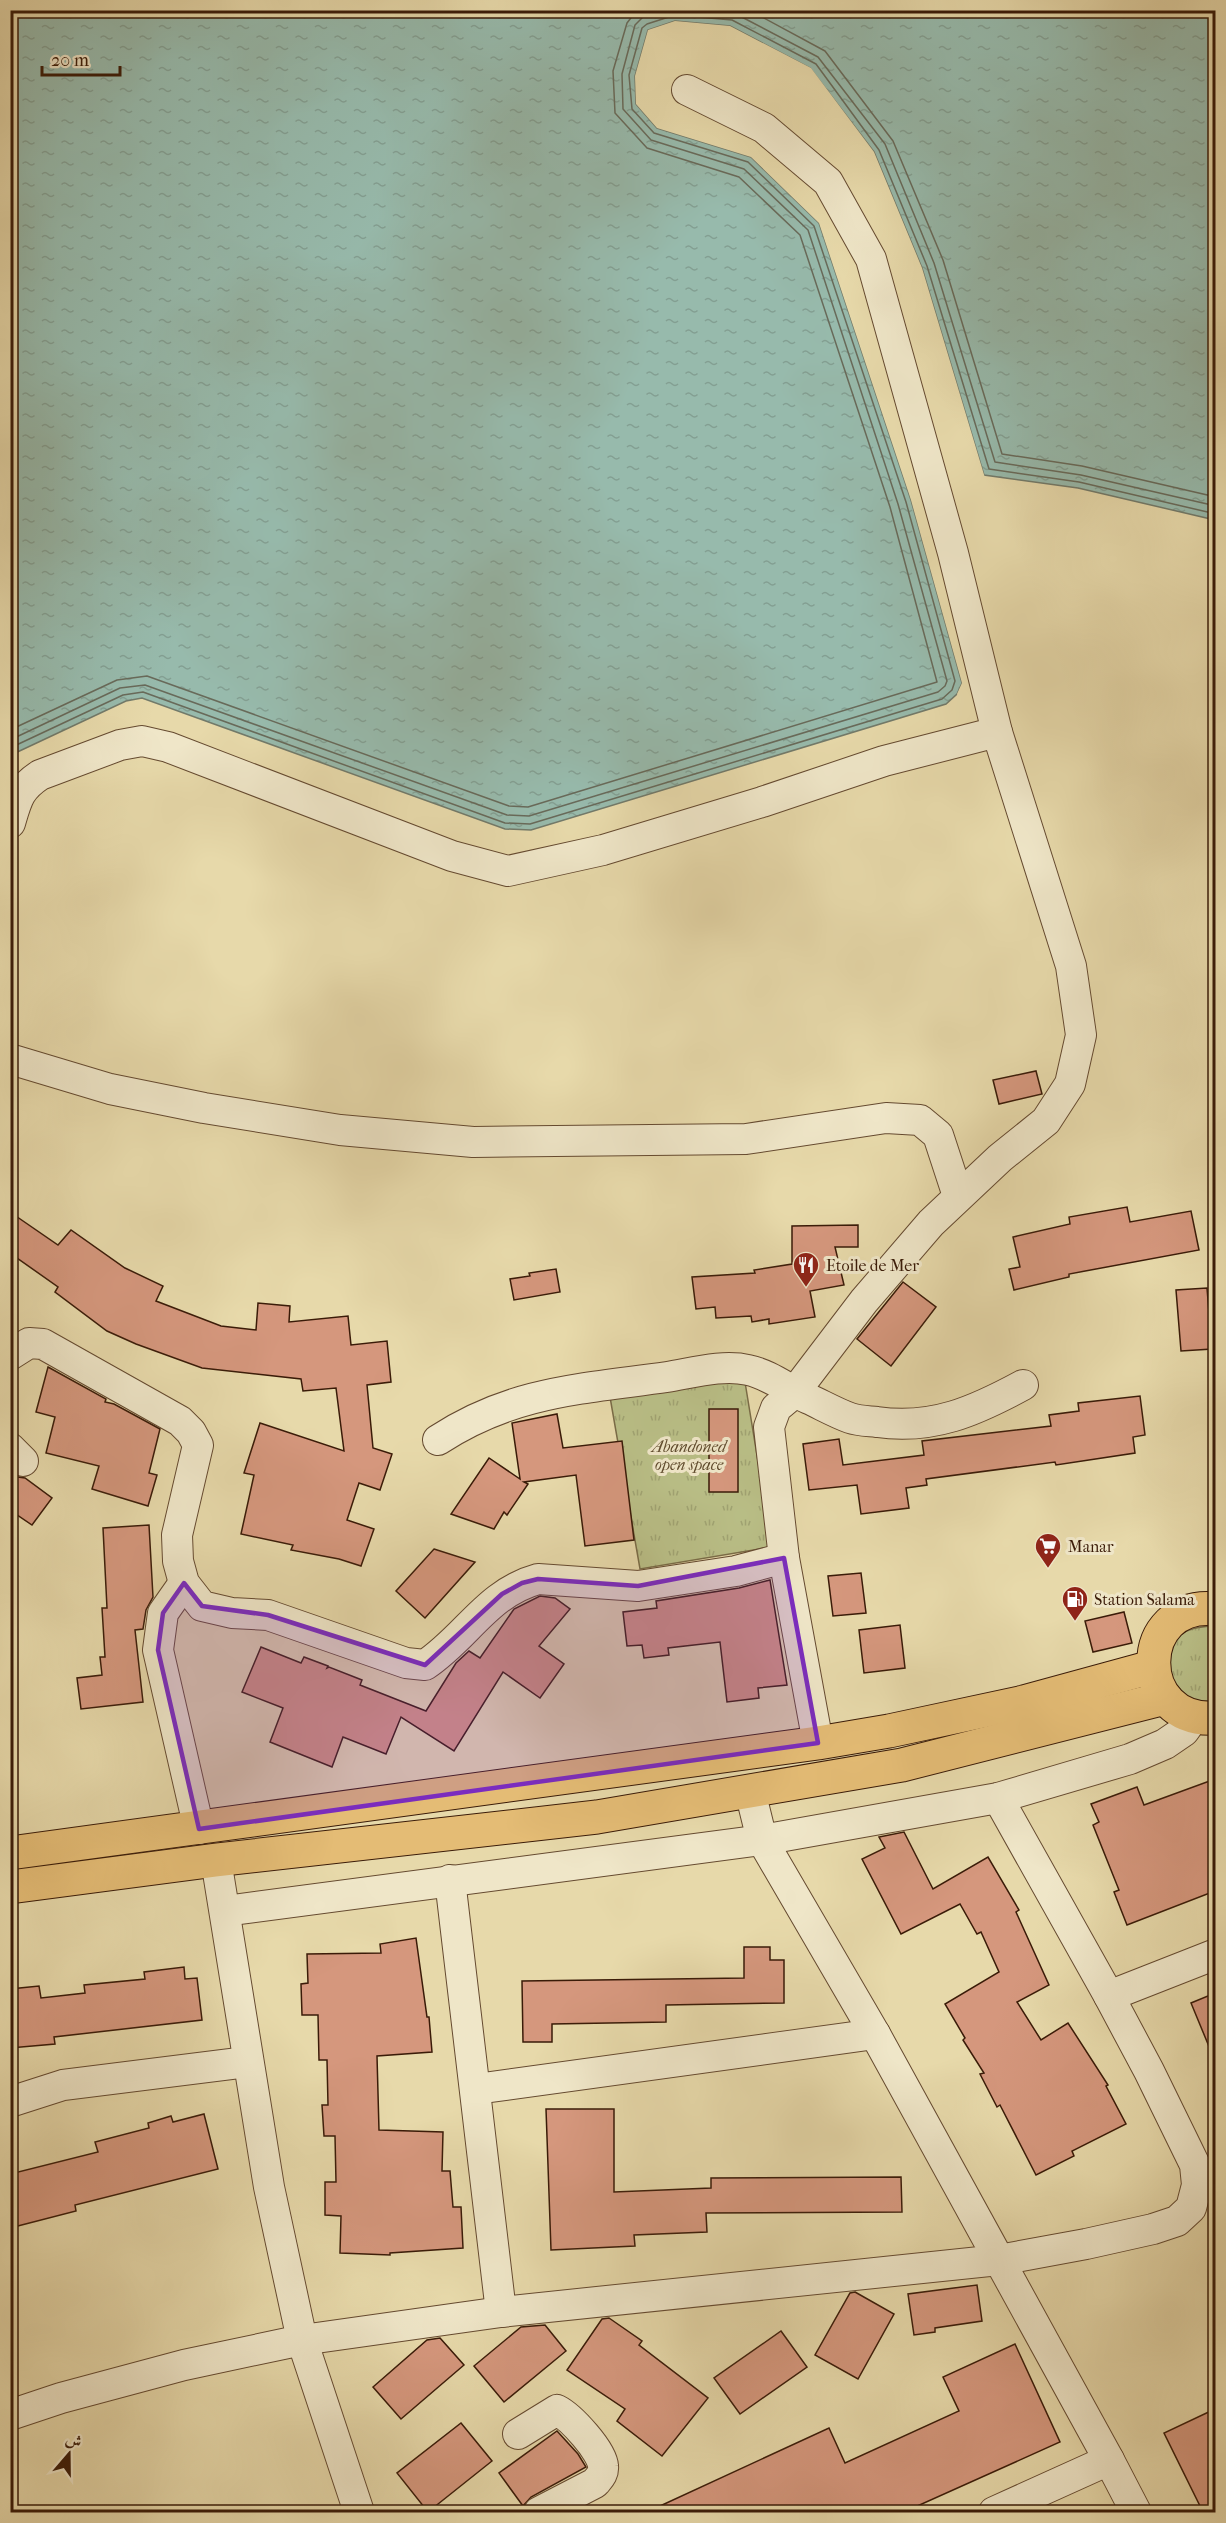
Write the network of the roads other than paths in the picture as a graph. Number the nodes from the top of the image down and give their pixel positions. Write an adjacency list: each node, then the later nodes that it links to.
1 (687, 90): 2 (street)
2 (997, 732): 3 (street); 5 (street)
3 (10, 823)
4 (10, 1059): 5 (street)
5 (958, 1196): 8 (street)
6 (10, 1355): 11 (street)
7 (1023, 1385): 8 (street)
8 (794, 1393): 9 (street); 10 (street)
9 (438, 1440)
10 (784, 1558): 11 (street); 16 (street)
11 (184, 1583): 19 (street)
12 (1215, 1609): 13 (main road)
13 (1152, 1667): 14 (main road); 16 (main road)
14 (1165, 1698): 15 (main road); 17 (main road)
15 (1205, 1717): 18 (street)
16 (818, 1743): 19 (main road)
17 (750, 1791): 20 (street); 22 (main road)
18 (998, 1798): 20 (street); 27 (street)
19 (199, 1829): 21 (main road)
20 (762, 1840): 23 (street); 28 (street)
21 (10, 1853)
22 (216, 1860): 24 (main road); 25 (street)
23 (450, 1880): 25 (street); 30 (street)
24 (10, 1887)
25 (225, 1911): 29 (street)
26 (1215, 1954): 27 (street)
27 (1109, 1996): 32 (street)
28 (875, 2034): 30 (street); 32 (street)
29 (247, 2062): 31 (street); 34 (street)
30 (476, 2088): 33 (street)
31 (10, 2103)
32 (999, 2260): 33 (street); 37 (street)
33 (501, 2312): 34 (street)
34 (302, 2340): 35 (street); 38 (street)
35 (10, 2415)
36 (518, 2434): 39 (street)
37 (1109, 2460): 40 (street); 41 (street)
38 (359, 2512)
39 (539, 2512)
40 (994, 2512)
41 (1136, 2512)

